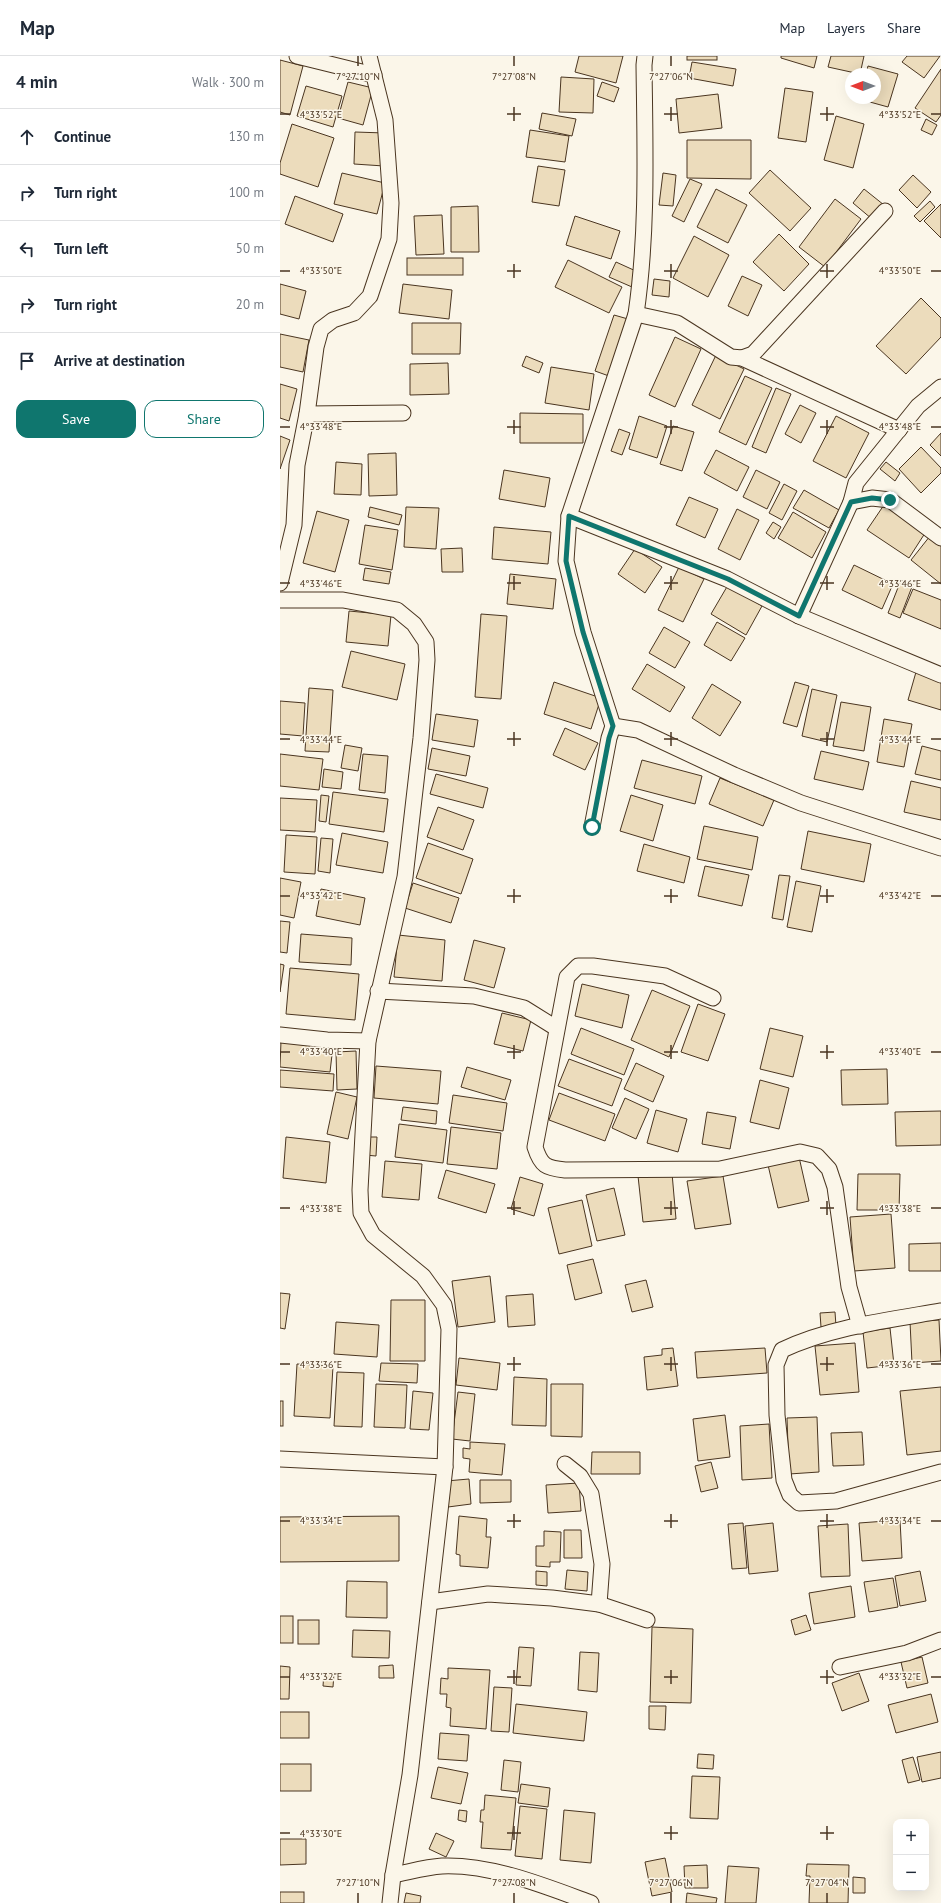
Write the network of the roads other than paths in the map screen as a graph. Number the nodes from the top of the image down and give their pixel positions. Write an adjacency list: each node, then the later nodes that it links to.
1 (297, 56): 4 (street)
2 (369, 56): 4 (street)
3 (645, 56): 6 (street)
4 (374, 75): 10 (street)
5 (885, 211): 7 (street)
6 (636, 314): 7 (street); 13 (street)
7 (742, 358): 11 (street)
8 (941, 387): 11 (street)
9 (403, 413): 10 (street)
10 (307, 414): 15 (street)
11 (899, 430): 12 (street)
12 (851, 502): 14 (street); 17 (street)
13 (569, 516): 17 (street); 19 (street)
14 (941, 538)
15 (280, 583)
16 (280, 600): 22 (street)
17 (799, 616): 18 (street)
18 (941, 675)
19 (613, 726): 20 (street); 21 (street)
20 (592, 827)
21 (941, 848)
22 (378, 991): 24 (street); 26 (street)
23 (713, 998): 24 (street)
24 (556, 1028): 28 (street)
25 (280, 1034): 26 (street)
26 (368, 1041): 31 (street)
27 (941, 1311): 28 (street)
28 (860, 1326): 32 (street)
29 (280, 1459): 31 (street)
30 (565, 1464): 34 (street)
31 (445, 1467): 33 (street)
32 (941, 1472)
33 (430, 1602): 34 (street); 38 (street)
34 (599, 1604): 35 (street)
35 (648, 1620)
36 (941, 1640): 37 (street)
37 (840, 1667)
38 (393, 1875): 39 (street); 40 (street)
39 (390, 1903)
40 (591, 1903)

